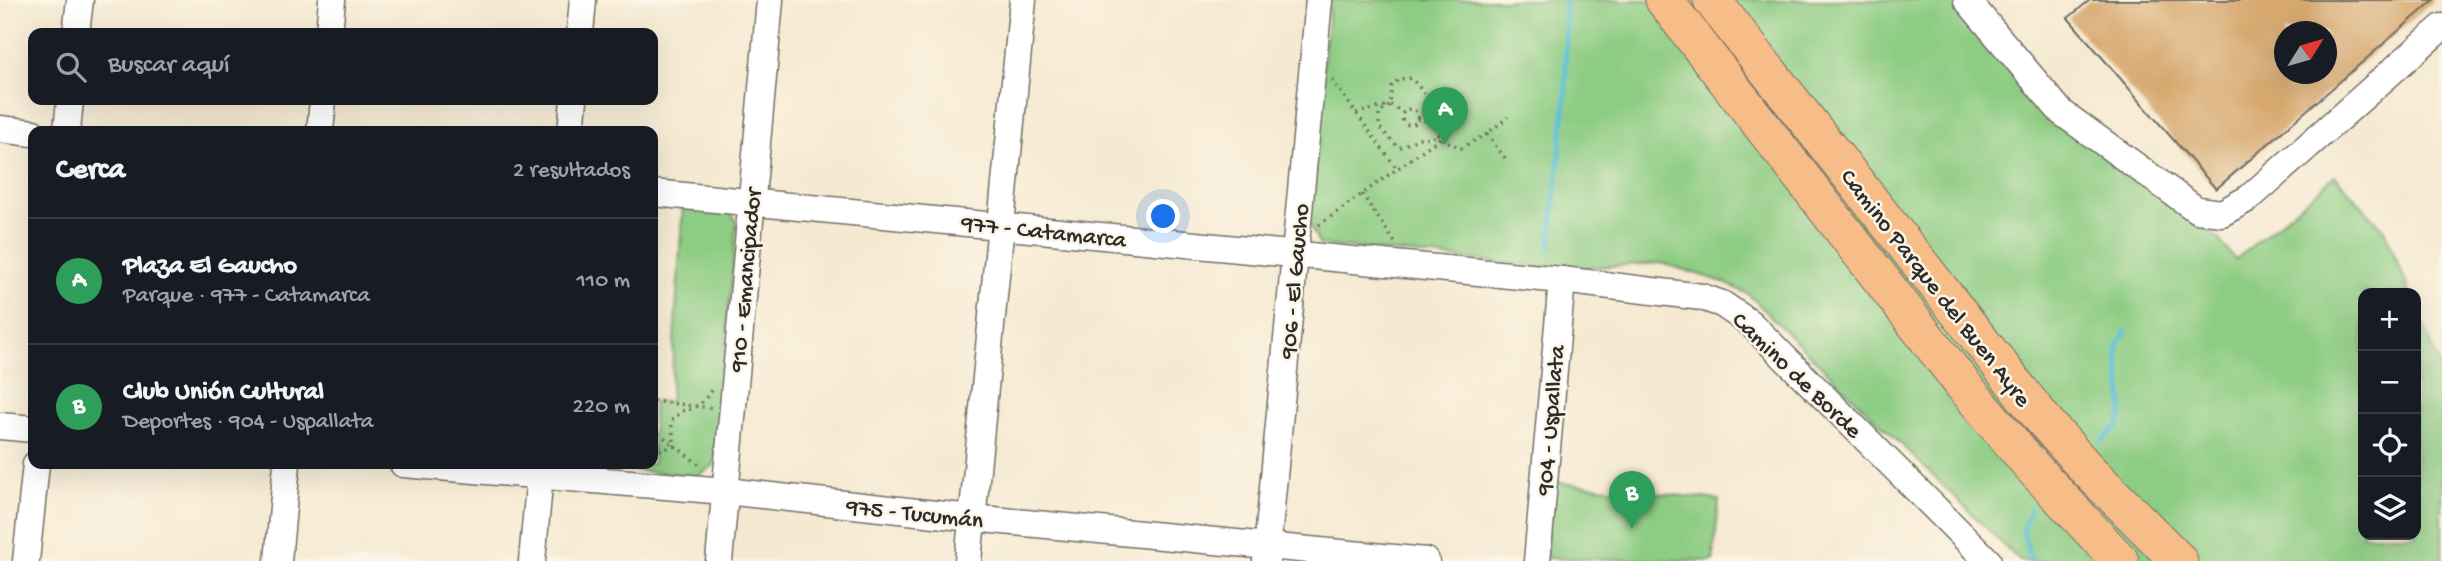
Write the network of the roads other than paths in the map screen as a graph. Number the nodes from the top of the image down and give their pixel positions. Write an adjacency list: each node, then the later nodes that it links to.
1 (80, 0): 11 (street)
2 (332, 0): 12 (street)
3 (583, 0): 13 (street)
4 (770, 0): 23 (street, 910 - Emancipador)
5 (1023, 0): 24 (street)
6 (1319, 0): 25 (street, 906 - El Gaucho)
7 (1664, 0): 43 (highway, Camino Parque del Buen Ayre)
8 (1712, 0): 44 (highway, Camino Parque del Buen Ayre)
9 (1967, 0): 10 (street)
10 (2442, 27)
11 (77, 28)
12 (329, 28)
13 (580, 28)
14 (70, 105): 17 (street)
15 (323, 105): 18 (street)
16 (574, 105): 19 (street)
17 (67, 126)
18 (320, 126)
19 (571, 126)
20 (0, 130): 21 (street)
21 (28, 132)
22 (658, 193): 23 (street, 977 - Catamarca)
23 (751, 202): 24 (street, 977 - Catamarca); 32 (street, 910 - Emancipador)
24 (1000, 225): 25 (street, 977 - Catamarca); 33 (street)
25 (1296, 256): 26 (street, 977 - Catamarca); 34 (street, 906 - El Gaucho)
26 (1562, 280): 41 (street, 904 - Uspallata); 42 (street, Camino de Borde)
27 (0, 426): 28 (street)
28 (28, 429)
29 (35, 469): 35 (street)
30 (287, 469): 36 (street)
31 (541, 469): 32 (street, 975 - Tucumán); 37 (street)
32 (725, 491): 33 (street, 975 - Tucumán); 38 (street, 910 - Emancipador)
33 (972, 518): 34 (street, 975 - Tucumán); 39 (street)
34 (1267, 553): 40 (street, 975 - Tucumán)
35 (26, 561)
36 (278, 561)
37 (532, 561)
38 (719, 561)
39 (968, 561)
40 (1426, 561)
41 (1537, 561)
42 (1988, 561)
43 (2120, 561)
44 (2179, 561)

